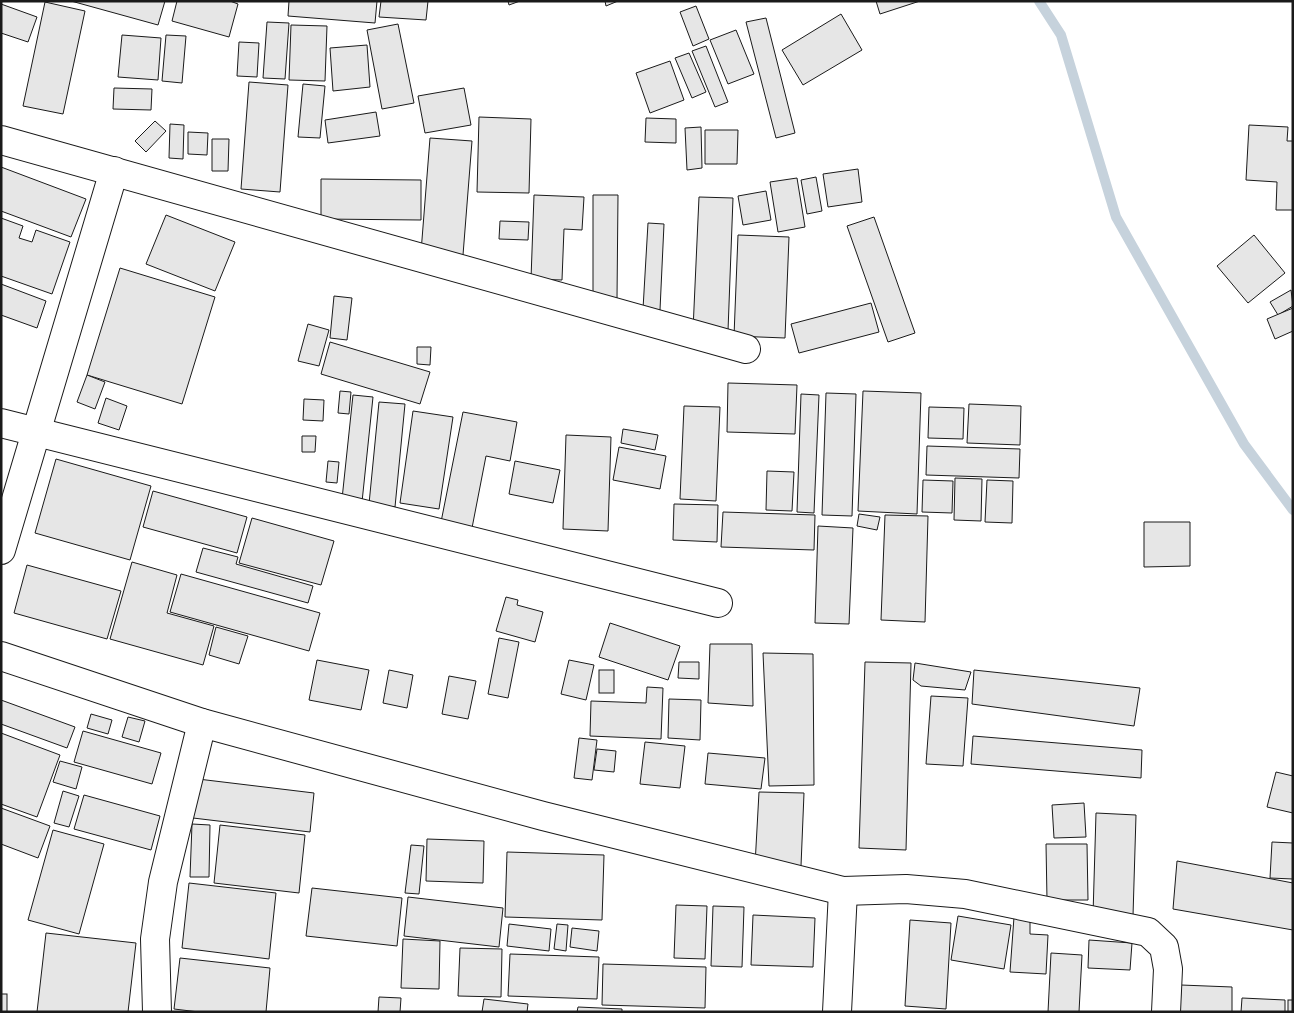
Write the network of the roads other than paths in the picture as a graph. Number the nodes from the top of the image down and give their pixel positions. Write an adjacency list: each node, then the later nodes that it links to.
1 (1, 140): 2 (street)
2 (114, 171): 3 (street); 5 (street)
3 (746, 348)
4 (1, 423): 5 (street)
5 (36, 433): 6 (street); 7 (street)
6 (1, 550)
7 (718, 603)
8 (1, 656): 9 (street)
9 (202, 723): 10 (street); 11 (street)
10 (843, 891): 12 (street); 13 (street)
11 (157, 1012)
12 (837, 1012)
13 (1166, 1012)

